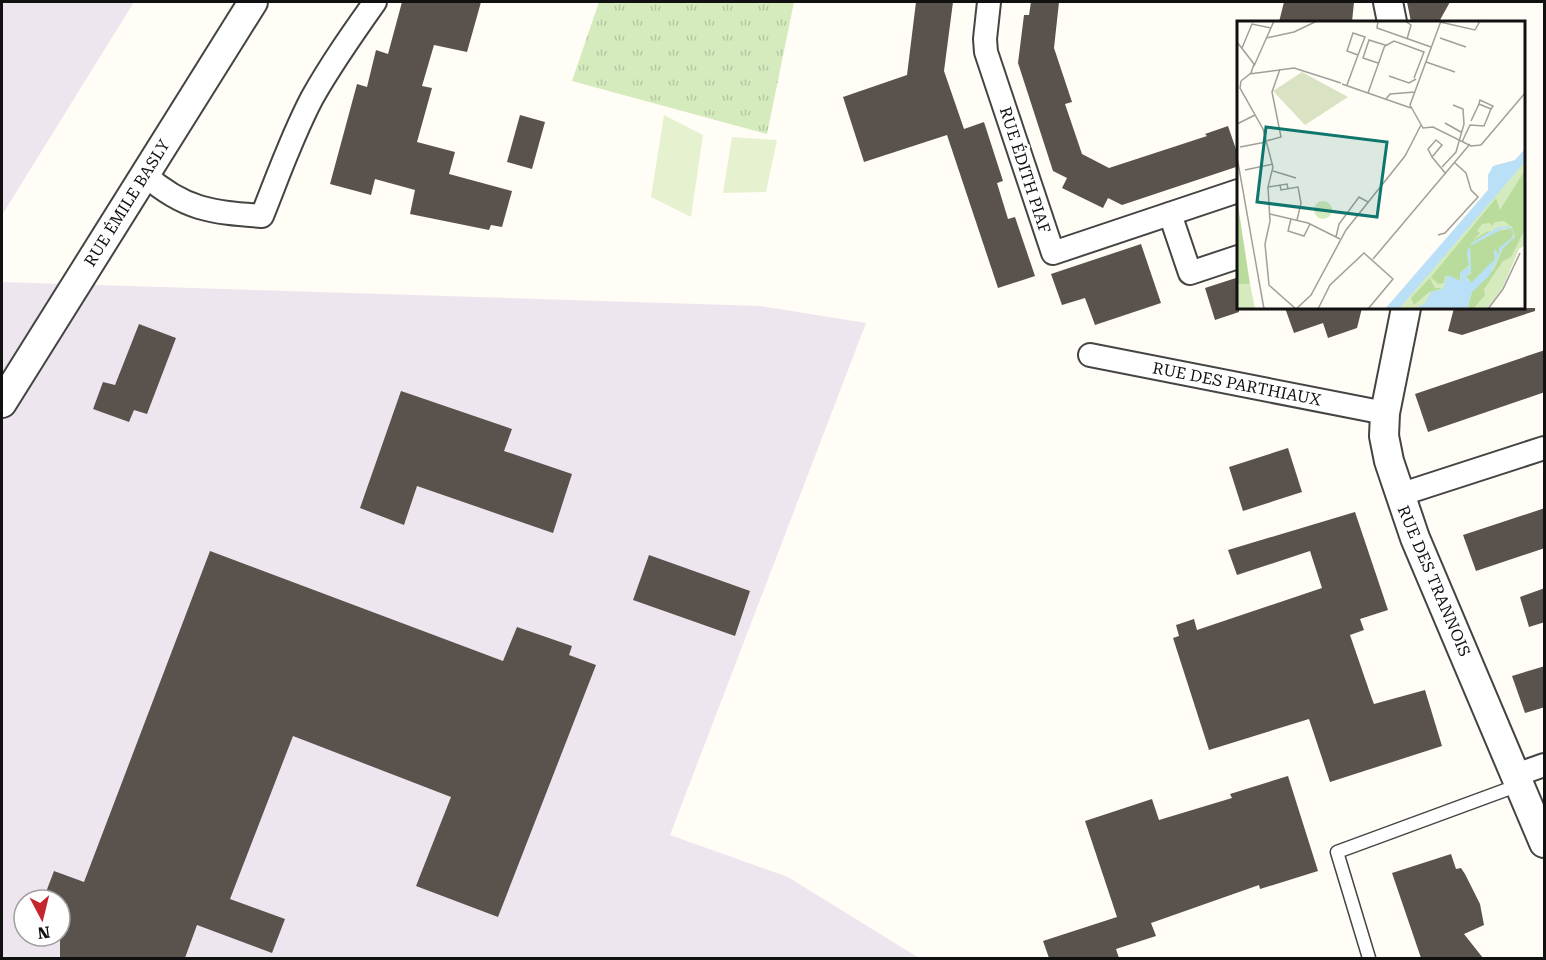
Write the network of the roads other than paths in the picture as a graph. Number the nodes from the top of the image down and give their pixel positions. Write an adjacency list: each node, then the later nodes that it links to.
1 (253, 2): 6 (street, RUE ÉMILE BASLY)
2 (375, 2): 6 (street)
3 (989, 2): 8 (street, RUE ÉDITH PIAF)
4 (1388, 2): 5 (street)
5 (1392, 21)
6 (145, 175): 12 (street, RUE ÉMILE BASLY)
7 (1237, 192): 8 (street, RUE ÉDITH PIAF)
8 (1170, 214): 9 (street)
9 (1237, 258)
10 (1406, 309): 13 (street, RUE DES TRANNOIS)
11 (1090, 355): 13 (street, RUE DES PARTHIAUX)
12 (2, 403)
13 (1384, 412): 15 (street, RUE DES TRANNOIS)
14 (1545, 448): 15 (street)
15 (1399, 495): 17 (street, RUE DES TRANNOIS)
16 (1545, 765): 17 (street)
17 (1518, 780): 18 (street, RUE DES TRANNOIS); 19 (lane)
18 (1545, 843)
19 (1369, 958)

